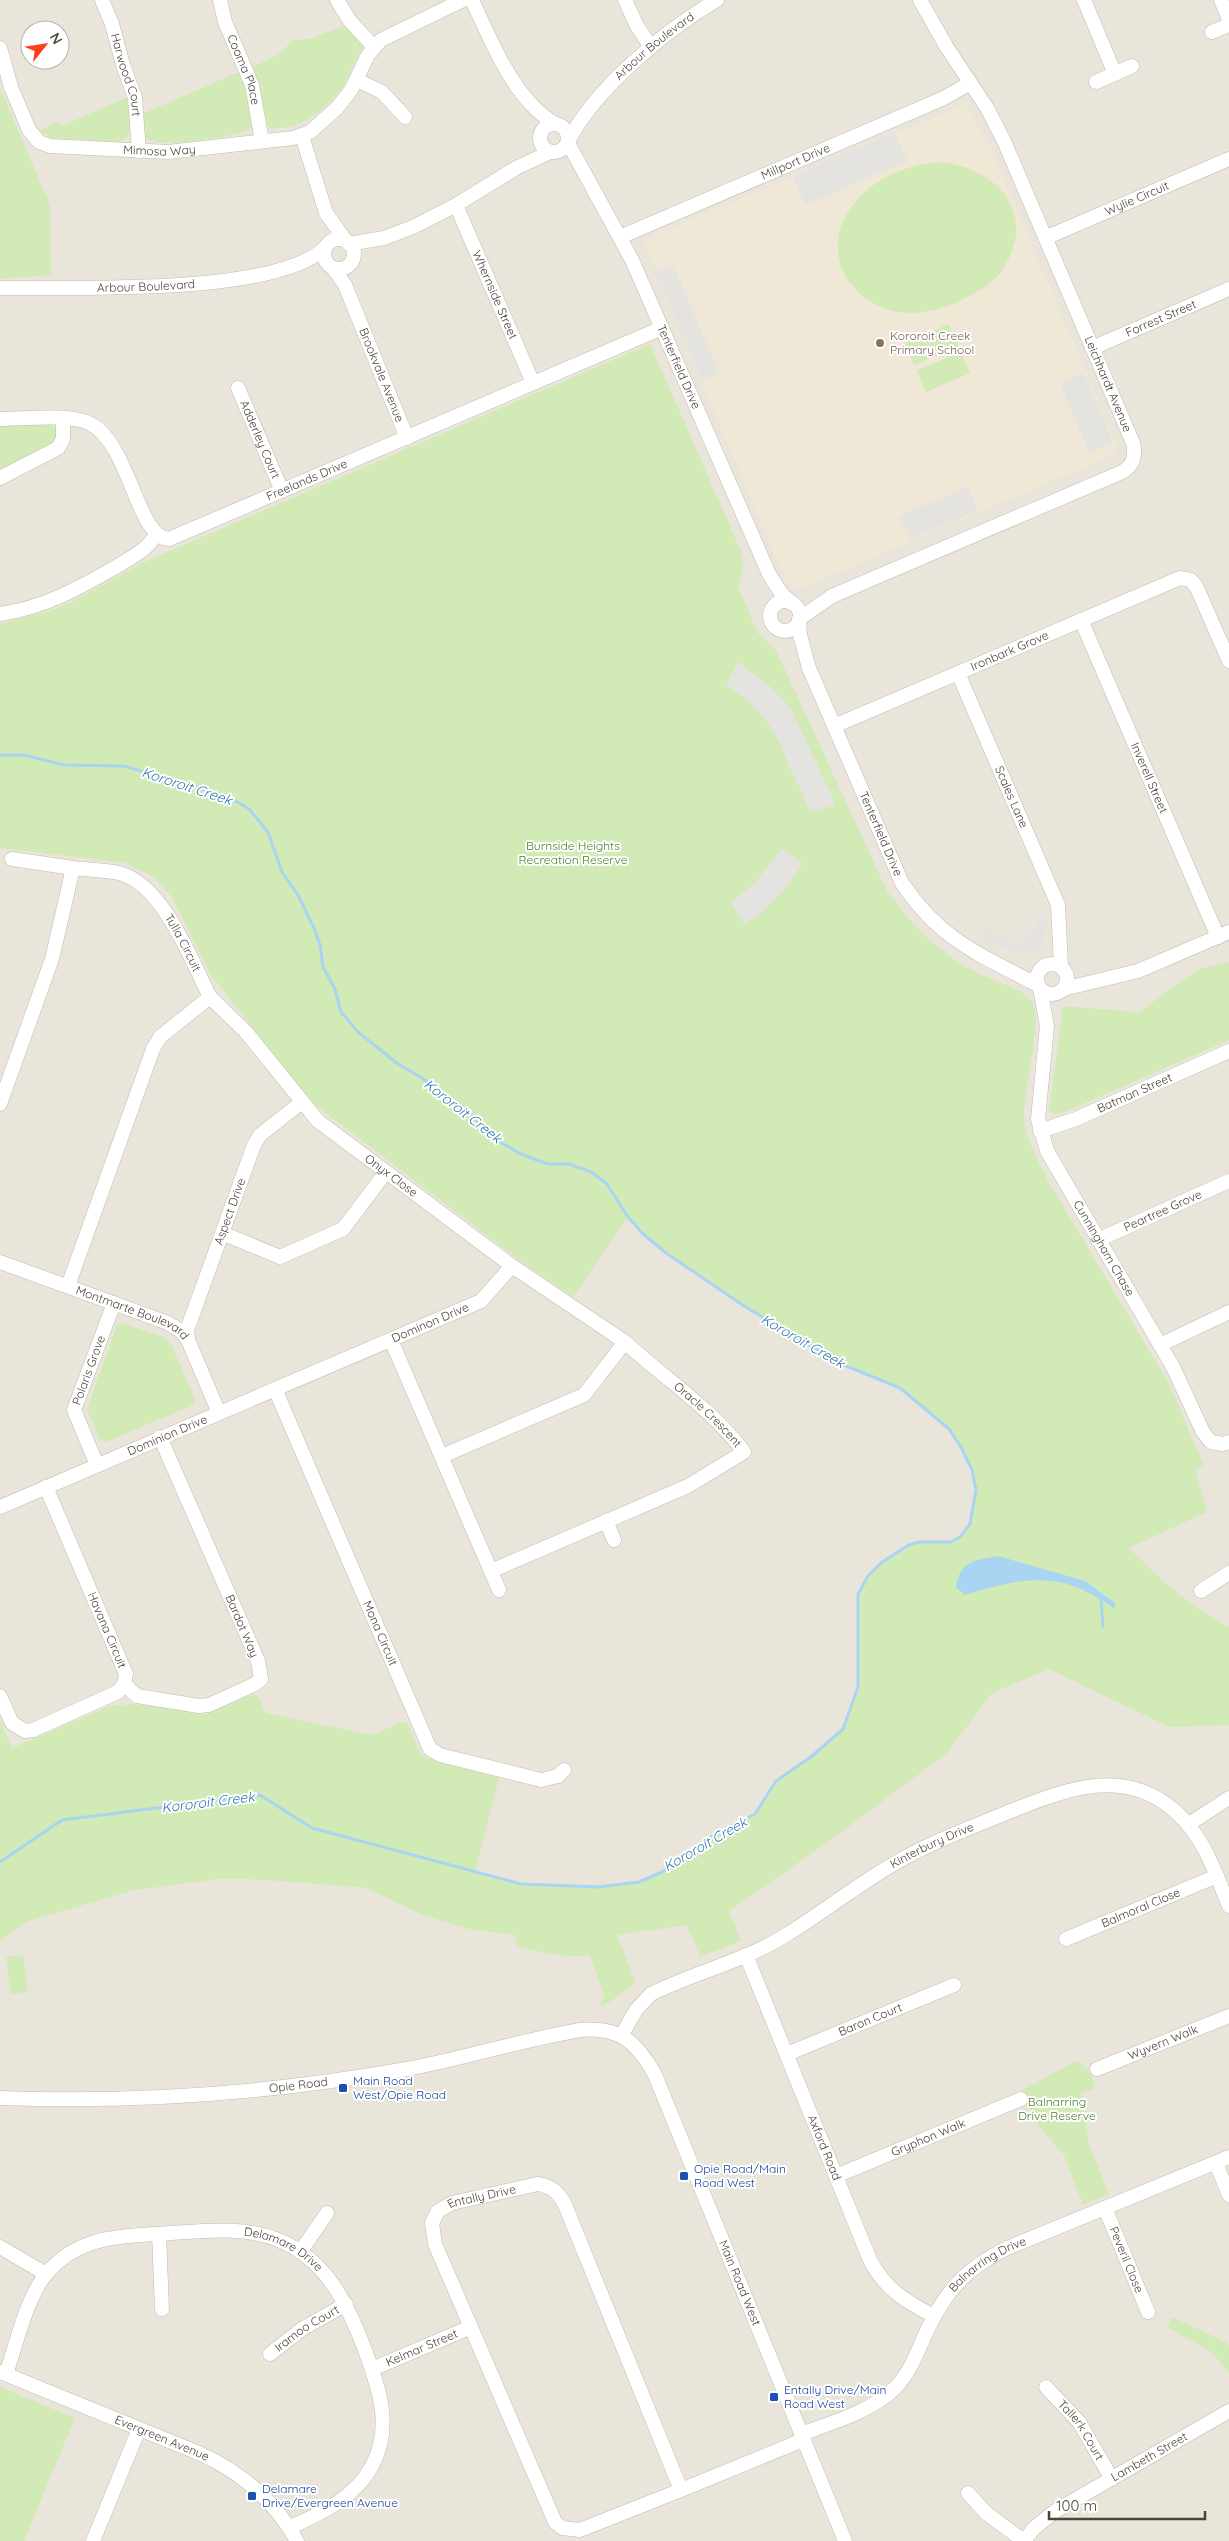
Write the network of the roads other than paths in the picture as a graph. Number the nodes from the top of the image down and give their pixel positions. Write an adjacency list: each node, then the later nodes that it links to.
1 (102, 0): 30 (street, Harwood Court)
2 (220, 0): 28 (street, Cooma Place)
3 (337, 0): 14 (street)
4 (463, 0): 14 (street)
5 (472, 0): 22 (street)
6 (626, 0): 15 (street)
7 (717, 0): 15 (street, Arbour Boulevard)
8 (1084, 0): 18 (street)
9 (1221, 0): 11 (street)
10 (924, 4): 21 (street, Leichhardt Avenue)
11 (1229, 19)
12 (1229, 25): 13 (street)
13 (1212, 32)
14 (374, 47): 19 (street)
15 (651, 47): 23 (street, Arbour Boulevard)
16 (0, 48): 30 (street, Mimosa Way)
17 (1132, 66): 18 (street)
18 (1115, 74): 20 (street)
19 (357, 80): 24 (street); 27 (street)
20 (1096, 82)
21 (970, 83): 37 (street, Millport Drive); 39 (street, Leichhardt Avenue)
22 (522, 94): 25 (street); 26 (street)
23 (597, 100): 25 (street); 29 (street)
24 (404, 118)
25 (557, 124): 26 (street); 29 (street)
26 (540, 134): 31 (street); 33 (street)
27 (302, 136): 28 (street, Mimosa Way); 35 (street)
28 (262, 141): 30 (street, Mimosa Way)
29 (568, 142): 31 (street); 34 (street, Tenterfield Drive)
30 (139, 152)
31 (552, 152): 33 (street); 34 (street, Tenterfield Drive)
32 (1229, 159): 39 (street, Wylie Circuit)
33 (516, 168): 36 (street)
34 (590, 186): 37 (street, Tenterfield Drive)
35 (322, 204): 40 (street); 41 (street)
36 (456, 205): 38 (street); 50 (street, Whernside Street)
37 (620, 237): 48 (street, Tenterfield Drive)
38 (384, 238): 40 (street); 42 (street)
39 (1045, 238): 49 (street, Leichhardt Avenue)
40 (348, 242): 41 (street); 42 (street)
41 (326, 247): 43 (street); 44 (street, Arbour Boulevard)
42 (352, 261): 43 (street); 47 (street, Brookvale Avenue)
43 (331, 266): 44 (street, Arbour Boulevard); 47 (street, Brookvale Avenue)
44 (292, 267): 45 (street, Arbour Boulevard)
45 (0, 288)
46 (1229, 289): 49 (street, Forrest Street)
47 (355, 312): 54 (street, Brookvale Avenue)
48 (662, 328): 50 (street, Freelands Drive); 58 (street, Tenterfield Drive)
49 (1092, 348): 59 (street, Leichhardt Avenue)
50 (533, 383): 54 (street, Freelands Drive)
51 (238, 388): 56 (street, Adderley Court)
52 (63, 418): 53 (street); 55 (street); 57 (street)
53 (0, 419)
54 (408, 438): 56 (street, Freelands Drive)
55 (0, 478)
56 (282, 491): 57 (street, Freelands Drive)
57 (156, 536): 61 (street)
58 (758, 552): 59 (street, Tenterfield Drive); 60 (street, Tenterfield Drive)
59 (796, 612): 60 (street); 63 (street); 65 (street, Tenterfield Drive)
60 (771, 613): 63 (street)
61 (0, 614)
62 (1081, 620): 64 (street, Ironbark Grove); 66 (street, Ironbark Grove); 71 (street, Inverell Street)
63 (781, 630): 65 (street, Tenterfield Drive)
64 (1229, 661)
65 (809, 668): 67 (street, Tenterfield Drive)
66 (958, 673): 67 (street, Ironbark Grove); 70 (street, Scales Lane)
67 (834, 726): 72 (street, Tenterfield Drive)
68 (5, 856): 69 (street, Tulla Circuit)
69 (73, 868): 78 (street, Tulla Circuit); 82 (street)
70 (1059, 921): 73 (street, Scales Lane); 74 (street, Scales Lane)
71 (1224, 935): 75 (street)
72 (997, 964): 73 (street, Tenterfield Drive); 76 (street, Tenterfield Drive)
73 (1044, 967): 74 (street); 76 (street)
74 (1062, 969): 75 (street); 77 (street)
75 (1100, 978): 77 (street)
76 (1039, 986): 77 (street); 79 (street, Cunningham Chase)
77 (1061, 991): 79 (street, Cunningham Chase)
78 (210, 997): 81 (street, Onyx Close); 90 (street)
79 (1047, 1026): 83 (street, Cunningham Chase)
80 (1229, 1051): 83 (street, Batman Street)
81 (302, 1102): 84 (street, Onyx Close); 86 (street, Aspect Drive)
82 (0, 1104)
83 (1040, 1131): 87 (street, Cunningham Chase)
84 (386, 1172): 86 (street); 89 (street, Onyx Close)
85 (1229, 1181): 87 (street, Peartree Grove)
86 (222, 1233): 94 (street, Aspect Drive)
87 (1098, 1240): 97 (street, Cunningham Chase)
88 (1, 1264): 90 (street, Montmarte Boulevard)
89 (512, 1266): 92 (street, Onyx Close); 95 (street, Dominon Drive)
90 (68, 1286): 91 (street, Montmarte Boulevard)
91 (114, 1303): 94 (street, Montmarte Boulevard); 104 (street, Polaris Grove)
92 (568, 1304): 96 (street, Oracle Crescent)
93 (1229, 1312): 97 (street)
94 (188, 1340): 100 (street, Montmarte Boulevard)
95 (391, 1340): 98 (street, Dominon Drive); 103 (street)
96 (625, 1342): 103 (street); 107 (street, Oracle Crescent)
97 (1160, 1345): 102 (street, Cunningham Chase)
98 (336, 1364): 99 (street, Dominion Drive)
99 (275, 1389): 100 (street, Dominion Drive); 115 (street, Mona Circuit)
100 (219, 1412): 101 (street, Dominion Drive)
101 (160, 1437): 104 (street, Dominion Drive); 113 (street, Bardot Way)
102 (1229, 1442)
103 (442, 1456): 109 (street)
104 (97, 1465): 105 (street, Dominion Drive)
105 (46, 1487): 106 (street, Dominion Drive); 113 (street, Havana Circuit)
106 (0, 1507)
107 (606, 1522): 108 (street); 109 (street, Oracle Crescent)
108 (614, 1540)
109 (491, 1571): 111 (street)
110 (1229, 1573): 112 (street)
111 (499, 1590)
112 (1201, 1590)
113 (124, 1684): 114 (street, Havana Circuit)
114 (0, 1696)
115 (564, 1770)
116 (1229, 1798): 117 (street)
117 (1189, 1824): 118 (street, Kinterbury Drive); 121 (street, Kinterbury Drive)
118 (1217, 1876): 119 (street, Kinterbury Drive); 120 (street, Balmoral Close)
119 (1229, 1906)
120 (1066, 1939)
121 (746, 1955): 124 (street, Kinterbury Drive); 125 (street, Axford Road)
122 (954, 1984): 125 (street, Baron Court)
123 (1229, 2016): 126 (street, Wyvern Walk)
124 (621, 2036): 127 (street, Opie Road); 150 (street, Main Road West)
125 (786, 2054): 131 (street, Axford Road)
126 (1097, 2069)
127 (0, 2098)
128 (1021, 2099): 131 (street, Gryphon Walk)
129 (1229, 2157): 130 (street, Balnarring Drive)
130 (1216, 2163): 132 (street); 133 (street, Balnarring Drive)
131 (836, 2176): 142 (street, Axford Road)
132 (1229, 2195)
133 (1105, 2208): 141 (street, Peveril Close); 142 (street, Balnarring Drive)
134 (327, 2213): 137 (street)
135 (159, 2234): 137 (street, Delamare Drive); 138 (street, Delamare Drive); 140 (street)
136 (0, 2247): 138 (street)
137 (300, 2252): 139 (street, Delamare Drive)
138 (46, 2274): 146 (street, Delamare Drive)
139 (346, 2304): 144 (street, Iramoo Court); 145 (street, Delamare Drive)
140 (162, 2310)
141 (1148, 2312)
142 (934, 2316): 150 (street, Balnarring Drive)
143 (471, 2327): 145 (street, Kelmar Street); 152 (street, Entally Drive); 152 (street, Entally Drive)
144 (270, 2354)
145 (372, 2369): 154 (street, Delamare Drive)
146 (3, 2373): 149 (street, Evergreen Avenue)
147 (1046, 2386): 151 (street, Tallerk Court)
148 (1229, 2411): 151 (street, Lambeth Street)
149 (139, 2429): 154 (street, Evergreen Avenue); 155 (street)
150 (802, 2437): 152 (street, Entally Drive); 157 (street, Main Road West)
151 (1112, 2479): 158 (street, Lambeth Street)
152 (681, 2490)
153 (968, 2492): 158 (street)
154 (290, 2528): 156 (street, Evergreen Avenue)
155 (93, 2541)
156 (297, 2541)
157 (845, 2541)
158 (1024, 2541)

